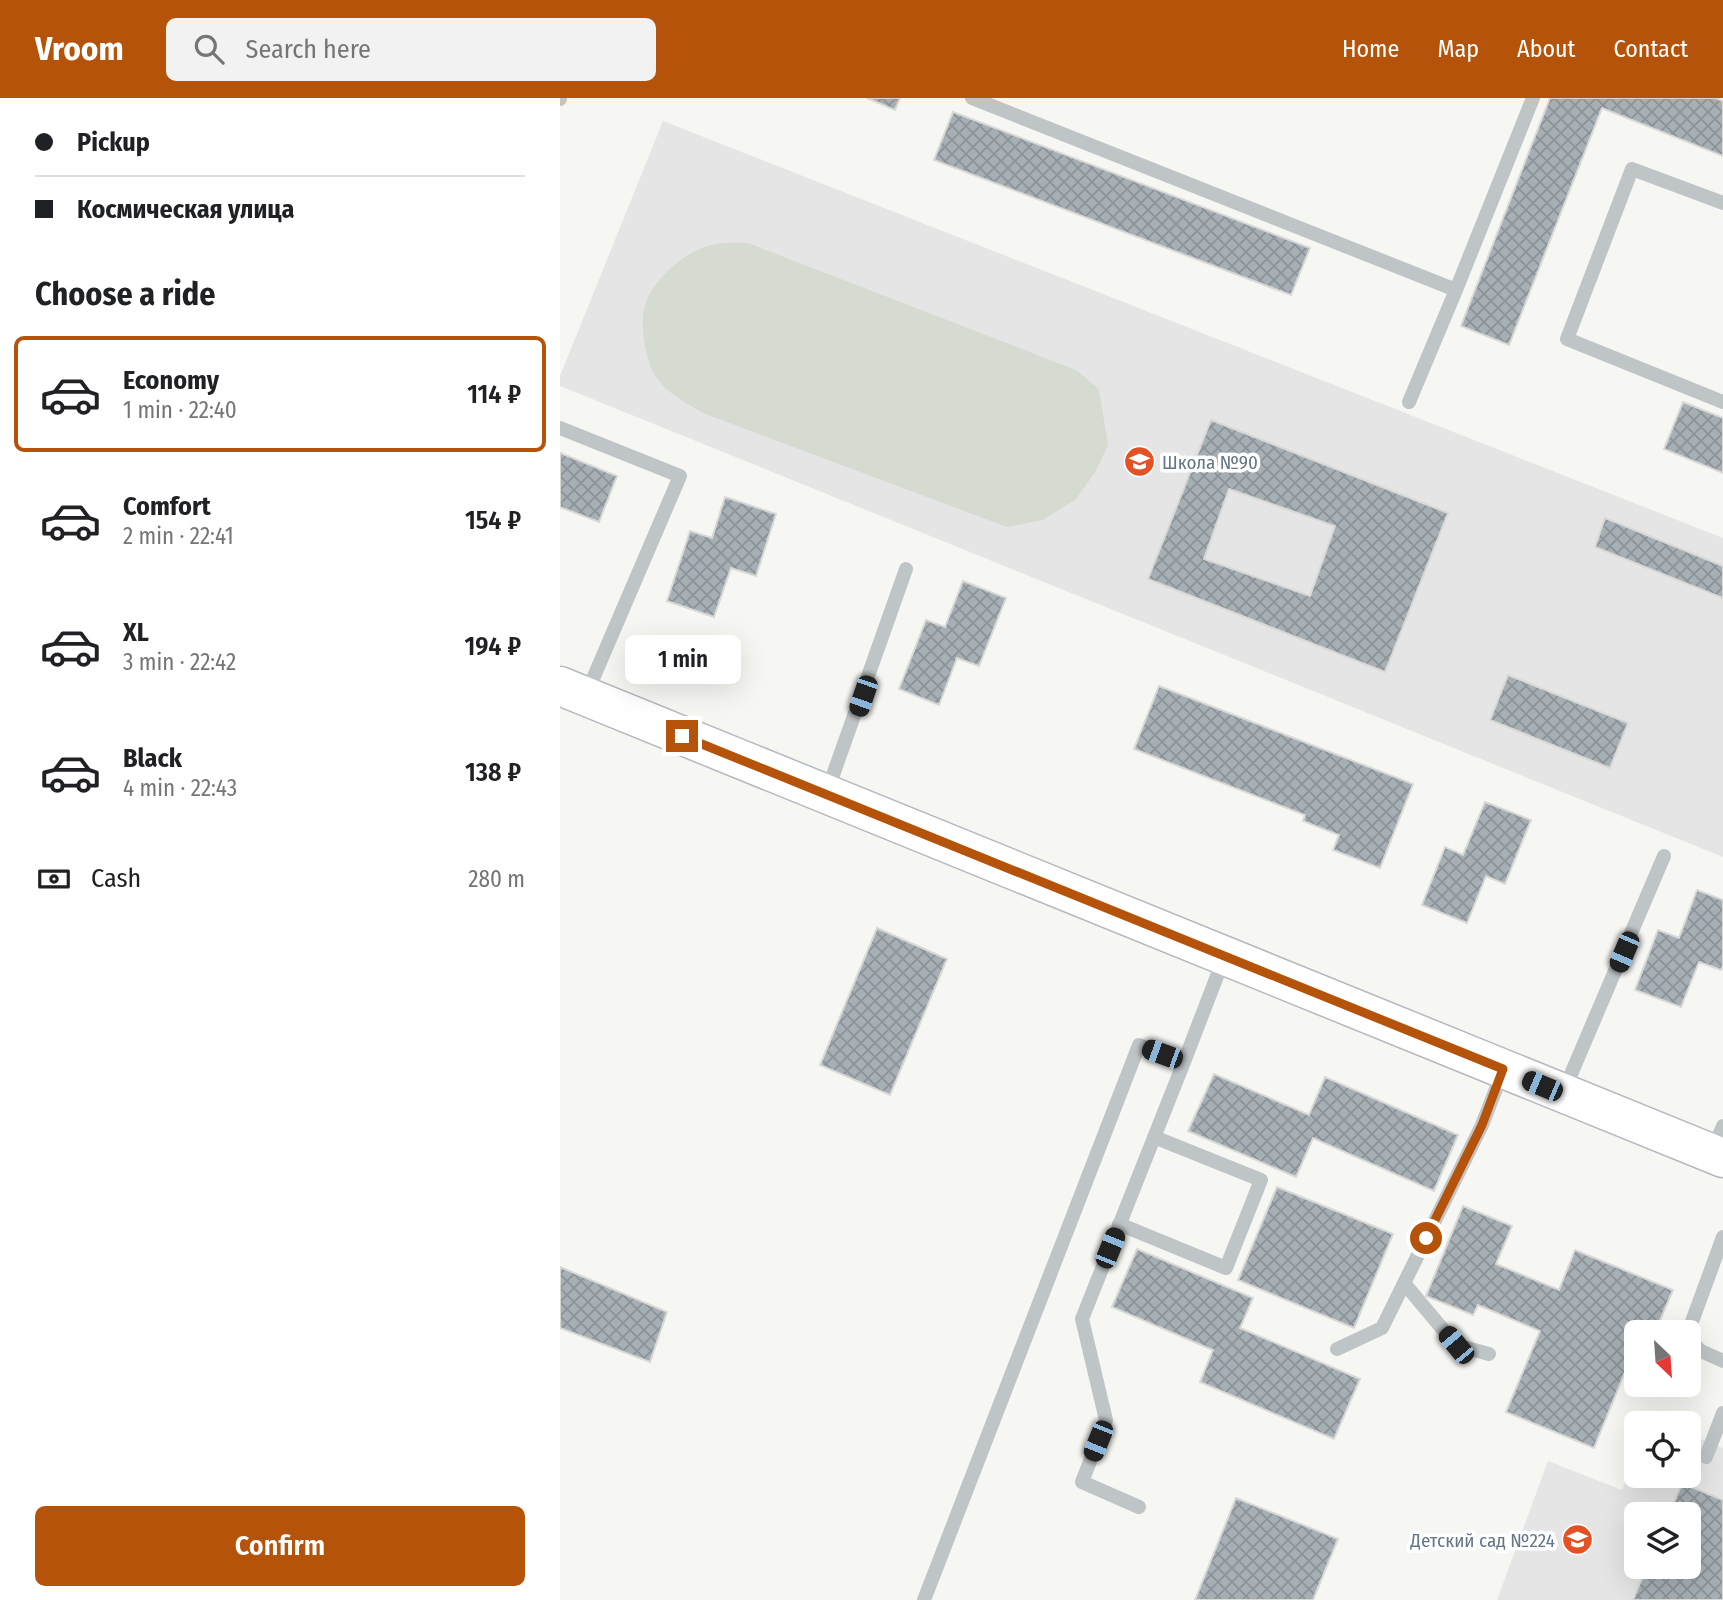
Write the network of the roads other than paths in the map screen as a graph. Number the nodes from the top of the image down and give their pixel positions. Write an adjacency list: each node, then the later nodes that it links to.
1 (972, 98): 4 (lane)
2 (1533, 98): 4 (lane)
3 (1723, 202): 6 (lane)
4 (1455, 290): 5 (lane)
5 (1409, 402)
6 (1723, 402)
7 (560, 428): 9 (lane)
8 (906, 569): 10 (lane)
9 (573, 691): 10 (main road)
10 (826, 795): 12 (main road)
11 (1664, 856): 15 (lane)
12 (1225, 957): 13 (lane); 14 (main road)
13 (1184, 1062): 16 (lane); 27 (lane)
14 (1503, 1069): 15 (main road); 20 (lane)
15 (1562, 1094): 17 (main road)
16 (1154, 1137): 18 (lane); 18 (lane)
17 (1719, 1146)
18 (1119, 1224): 26 (lane)
19 (1723, 1237): 23 (lane)
20 (1404, 1283): 21 (lane); 22 (lane)
21 (1337, 1349)
22 (1489, 1354)
23 (1723, 1361)
24 (1723, 1413): 25 (lane)
25 (1706, 1457)
26 (1139, 1507)
27 (924, 1600)

